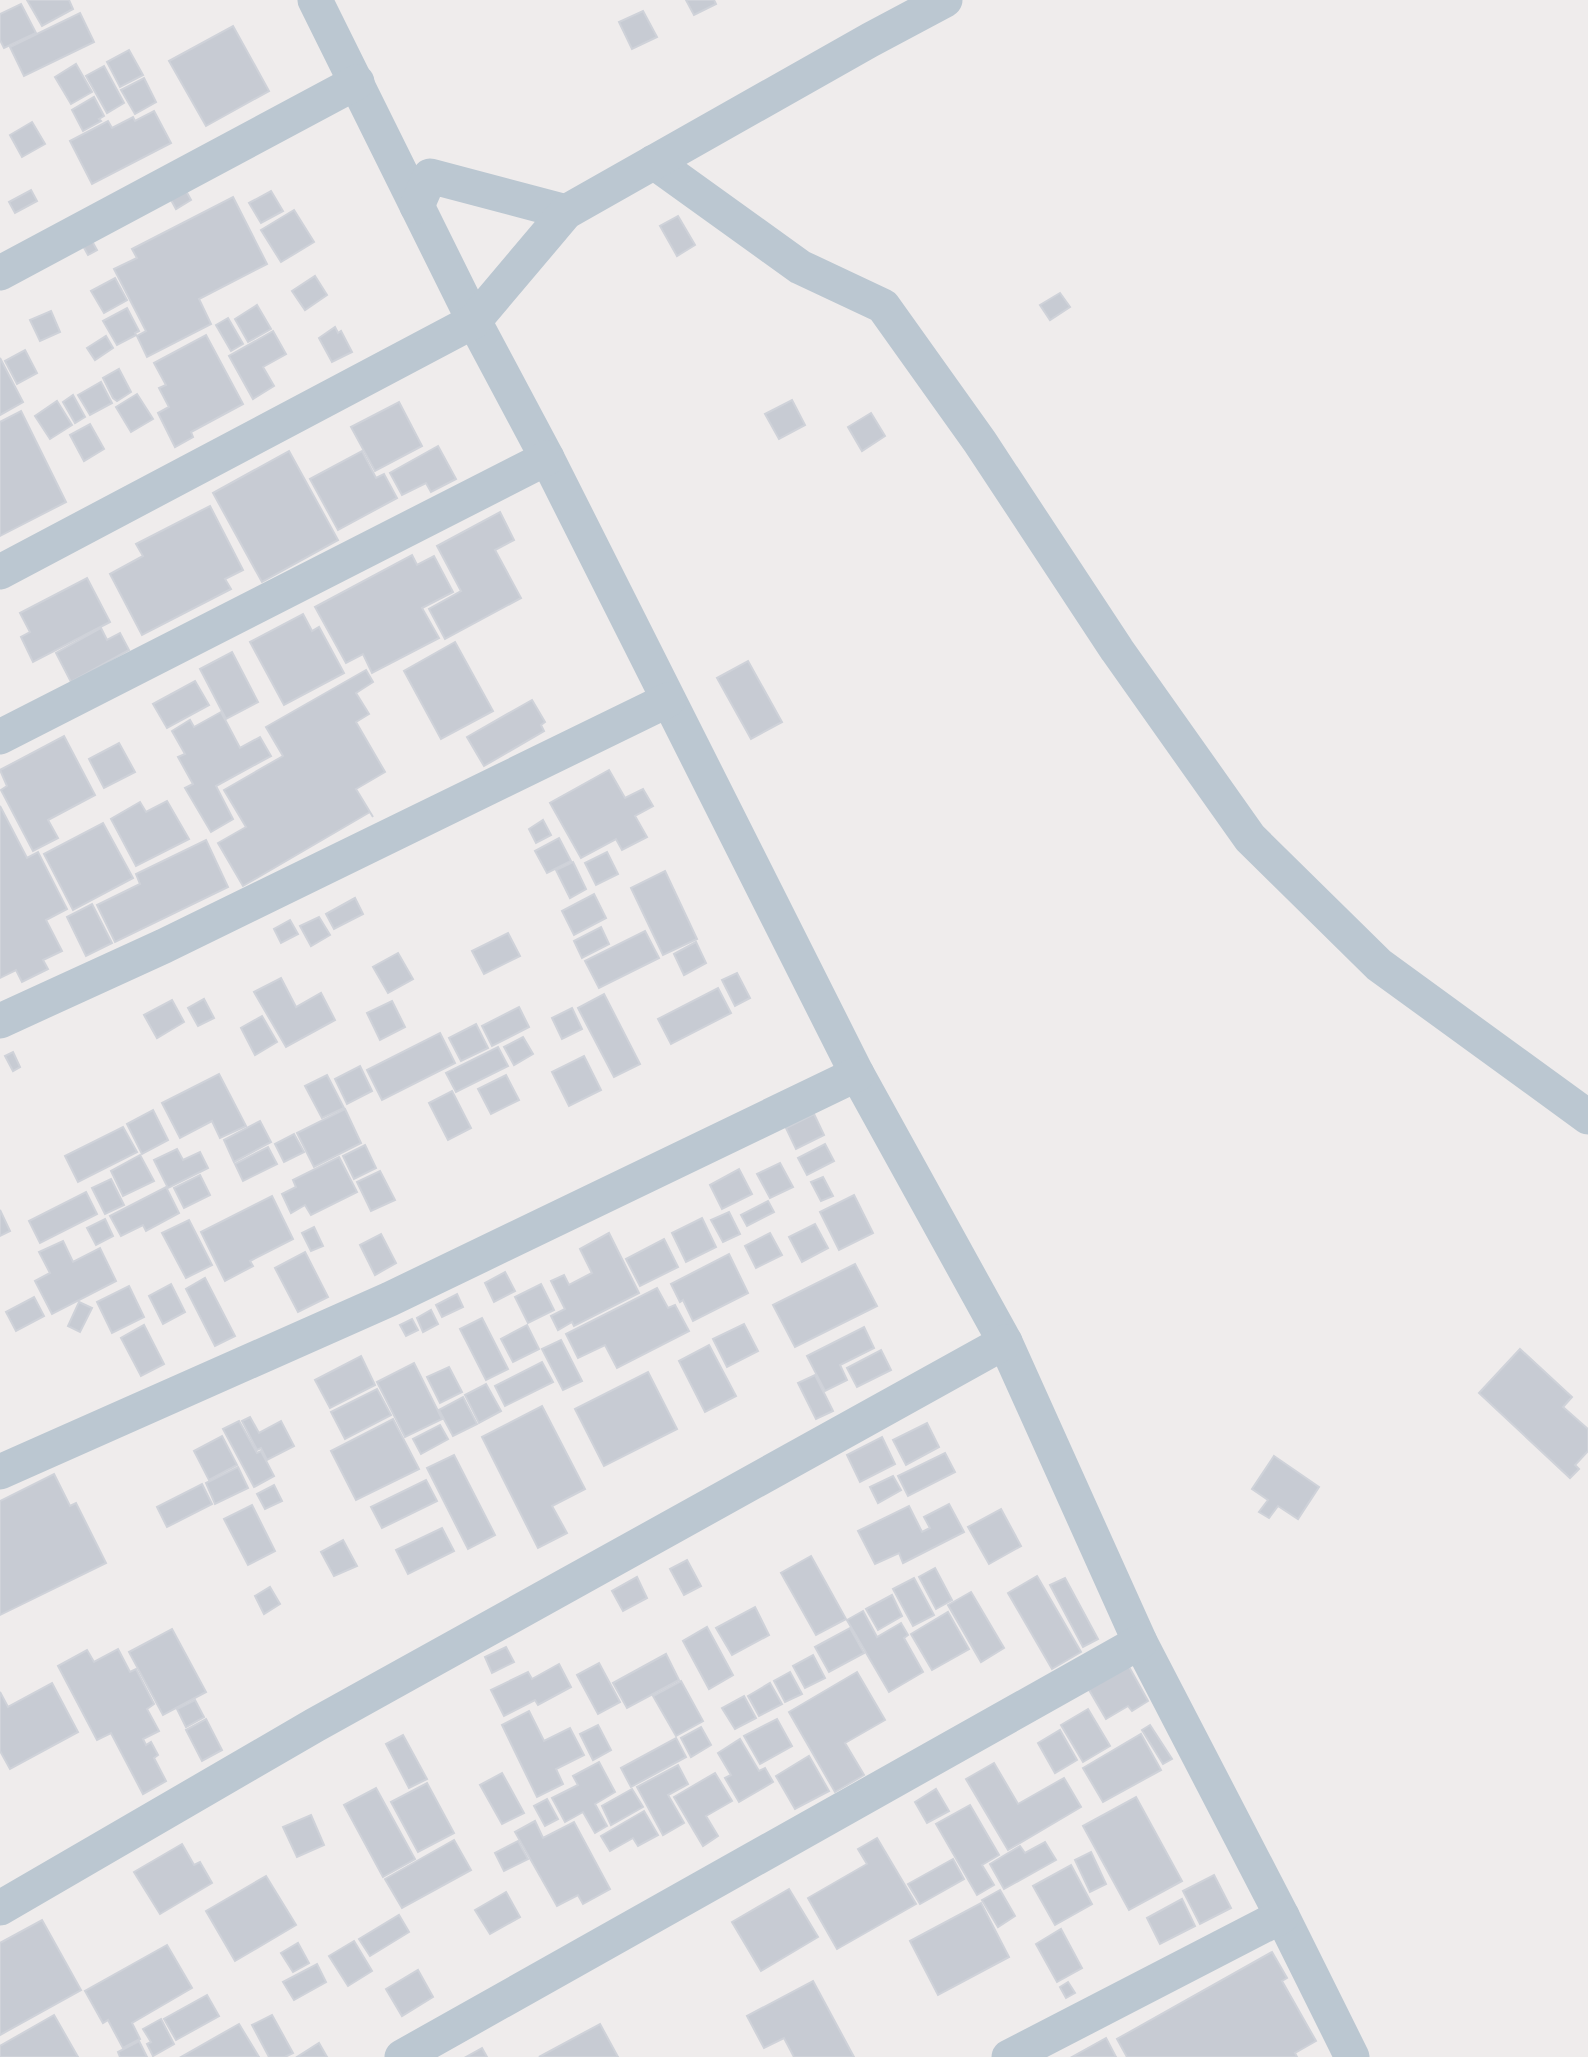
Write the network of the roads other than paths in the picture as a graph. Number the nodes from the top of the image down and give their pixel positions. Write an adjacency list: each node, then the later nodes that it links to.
1 (315, 0): 3 (street)
2 (945, 0): 4 (street)
3 (357, 82): 5 (street); 7 (street)
4 (654, 162): 6 (street); 15 (street)
5 (417, 206): 6 (street); 8 (street)
6 (566, 212): 8 (street)
7 (0, 273)
8 (474, 321): 9 (street); 10 (street)
9 (547, 458): 11 (street); 12 (street)
10 (0, 572)
11 (668, 700): 13 (street); 14 (street)
12 (0, 737)
13 (0, 1021)
14 (857, 1074): 16 (street); 17 (street)
15 (1588, 1117)
16 (1005, 1342): 18 (street); 19 (street)
17 (0, 1472)
18 (1140, 1642): 20 (street); 21 (street)
19 (0, 1908)
20 (1282, 1916): 22 (street); 23 (street)
21 (402, 2057)
22 (1009, 2057)
23 (1352, 2057)

